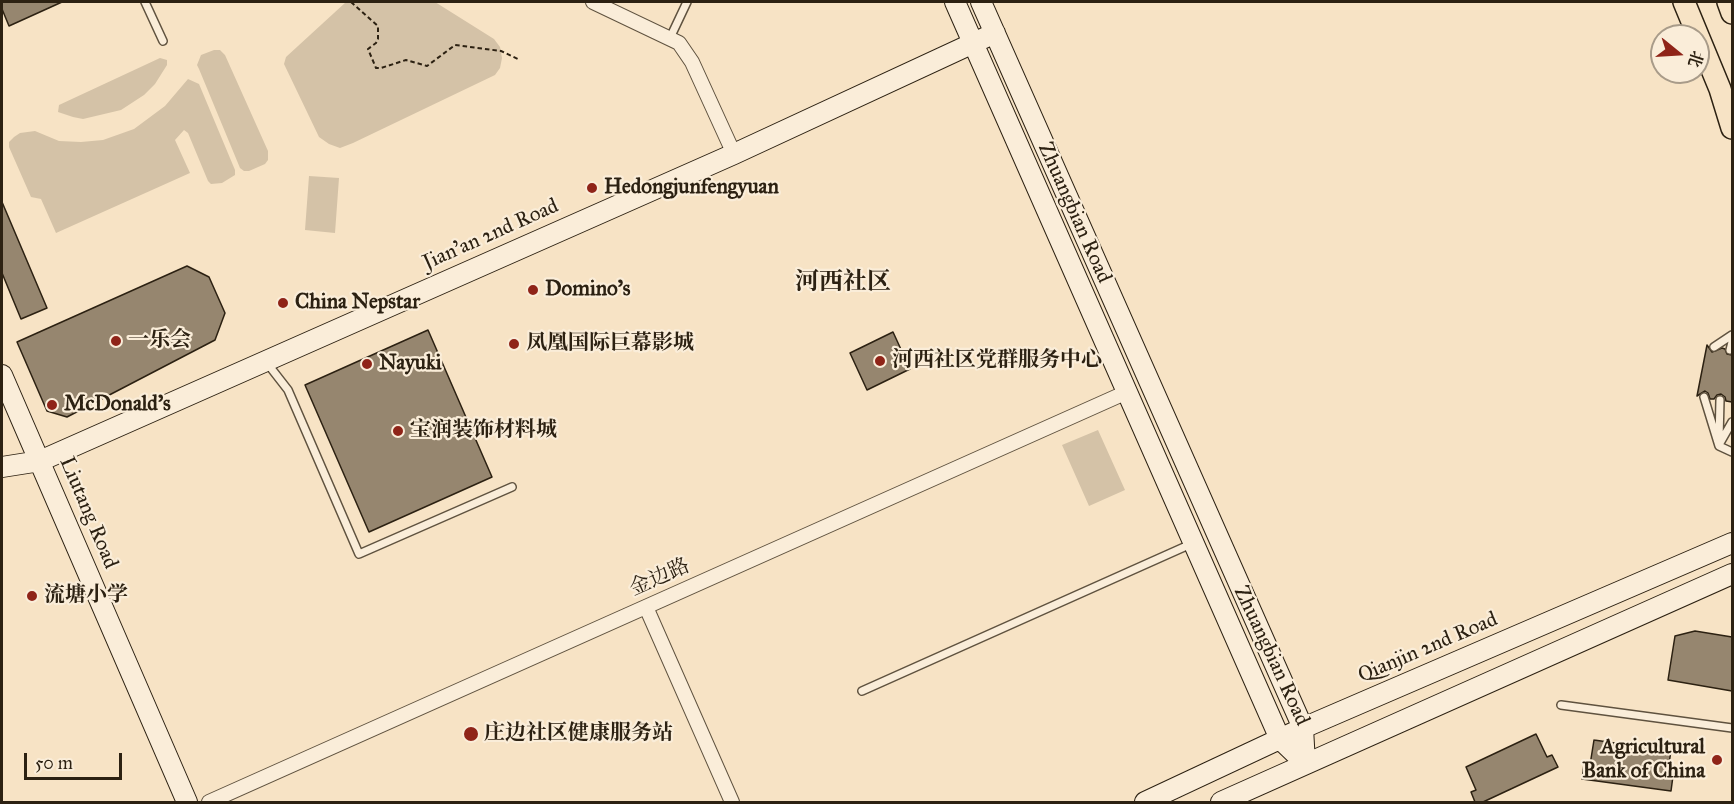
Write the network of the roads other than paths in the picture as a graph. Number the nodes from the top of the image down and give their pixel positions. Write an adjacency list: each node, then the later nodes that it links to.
1 (145, 2): 11 (lane)
2 (593, 2): 10 (street)
3 (687, 2): 10 (lane)
4 (955, 2): 12 (main road, Zhuangbian Road)
5 (981, 2): 9 (main road, Zhuangbian Road)
6 (1684, 2): 13 (main road)
7 (1728, 2): 8 (main road)
8 (1732, 13)
9 (995, 33): 12 (main road, Jian'an 2nd Road); 37 (main road, Zhuangbian Road)
10 (670, 38): 14 (street)
11 (163, 41)
12 (973, 43): 14 (main road, Jian'an 2nd Road); 21 (main road, Zhuangbian Road)
13 (1732, 128)
14 (734, 154): 19 (main road, Jian'an 2nd Road)
15 (1732, 335): 17 (lane)
16 (1732, 342): 18 (lane)
17 (1713, 347)
18 (1730, 350)
19 (265, 361): 27 (main road, Jian'an 2nd Road); 29 (lane)
20 (2, 375): 27 (main road, Liutang Road)
21 (1127, 392): 30 (main road, Zhuangbian Road); 33 (street, 金边路)
22 (1704, 397): 25 (lane)
23 (1720, 400): 25 (lane)
24 (1732, 422): 25 (lane)
25 (1719, 446): 26 (lane)
26 (1732, 452)
27 (40, 461): 28 (main road, Jian'an 2nd Road); 40 (main road, Liutang Road)
28 (2, 467)
29 (512, 487)
30 (1194, 543): 34 (lane); 38 (main road, Zhuangbian Road)
31 (1732, 543): 37 (main road, Qianjin 2nd Road)
32 (1732, 574): 39 (main road)
33 (645, 607): 41 (street, 金边路); 42 (street)
34 (862, 691)
35 (1561, 705): 36 (lane)
36 (1732, 728)
37 (1303, 729): 38 (main road, Qianjin 2nd Road); 39 (main road, Zhuangbian Road)
38 (1280, 739): 39 (main road, Zhuangbian Road); 43 (main road, Qianjin 2nd Road)
39 (1305, 763): 44 (main road)
40 (187, 802)
41 (209, 802)
42 (732, 802)
43 (1144, 802)
44 (1221, 802)

